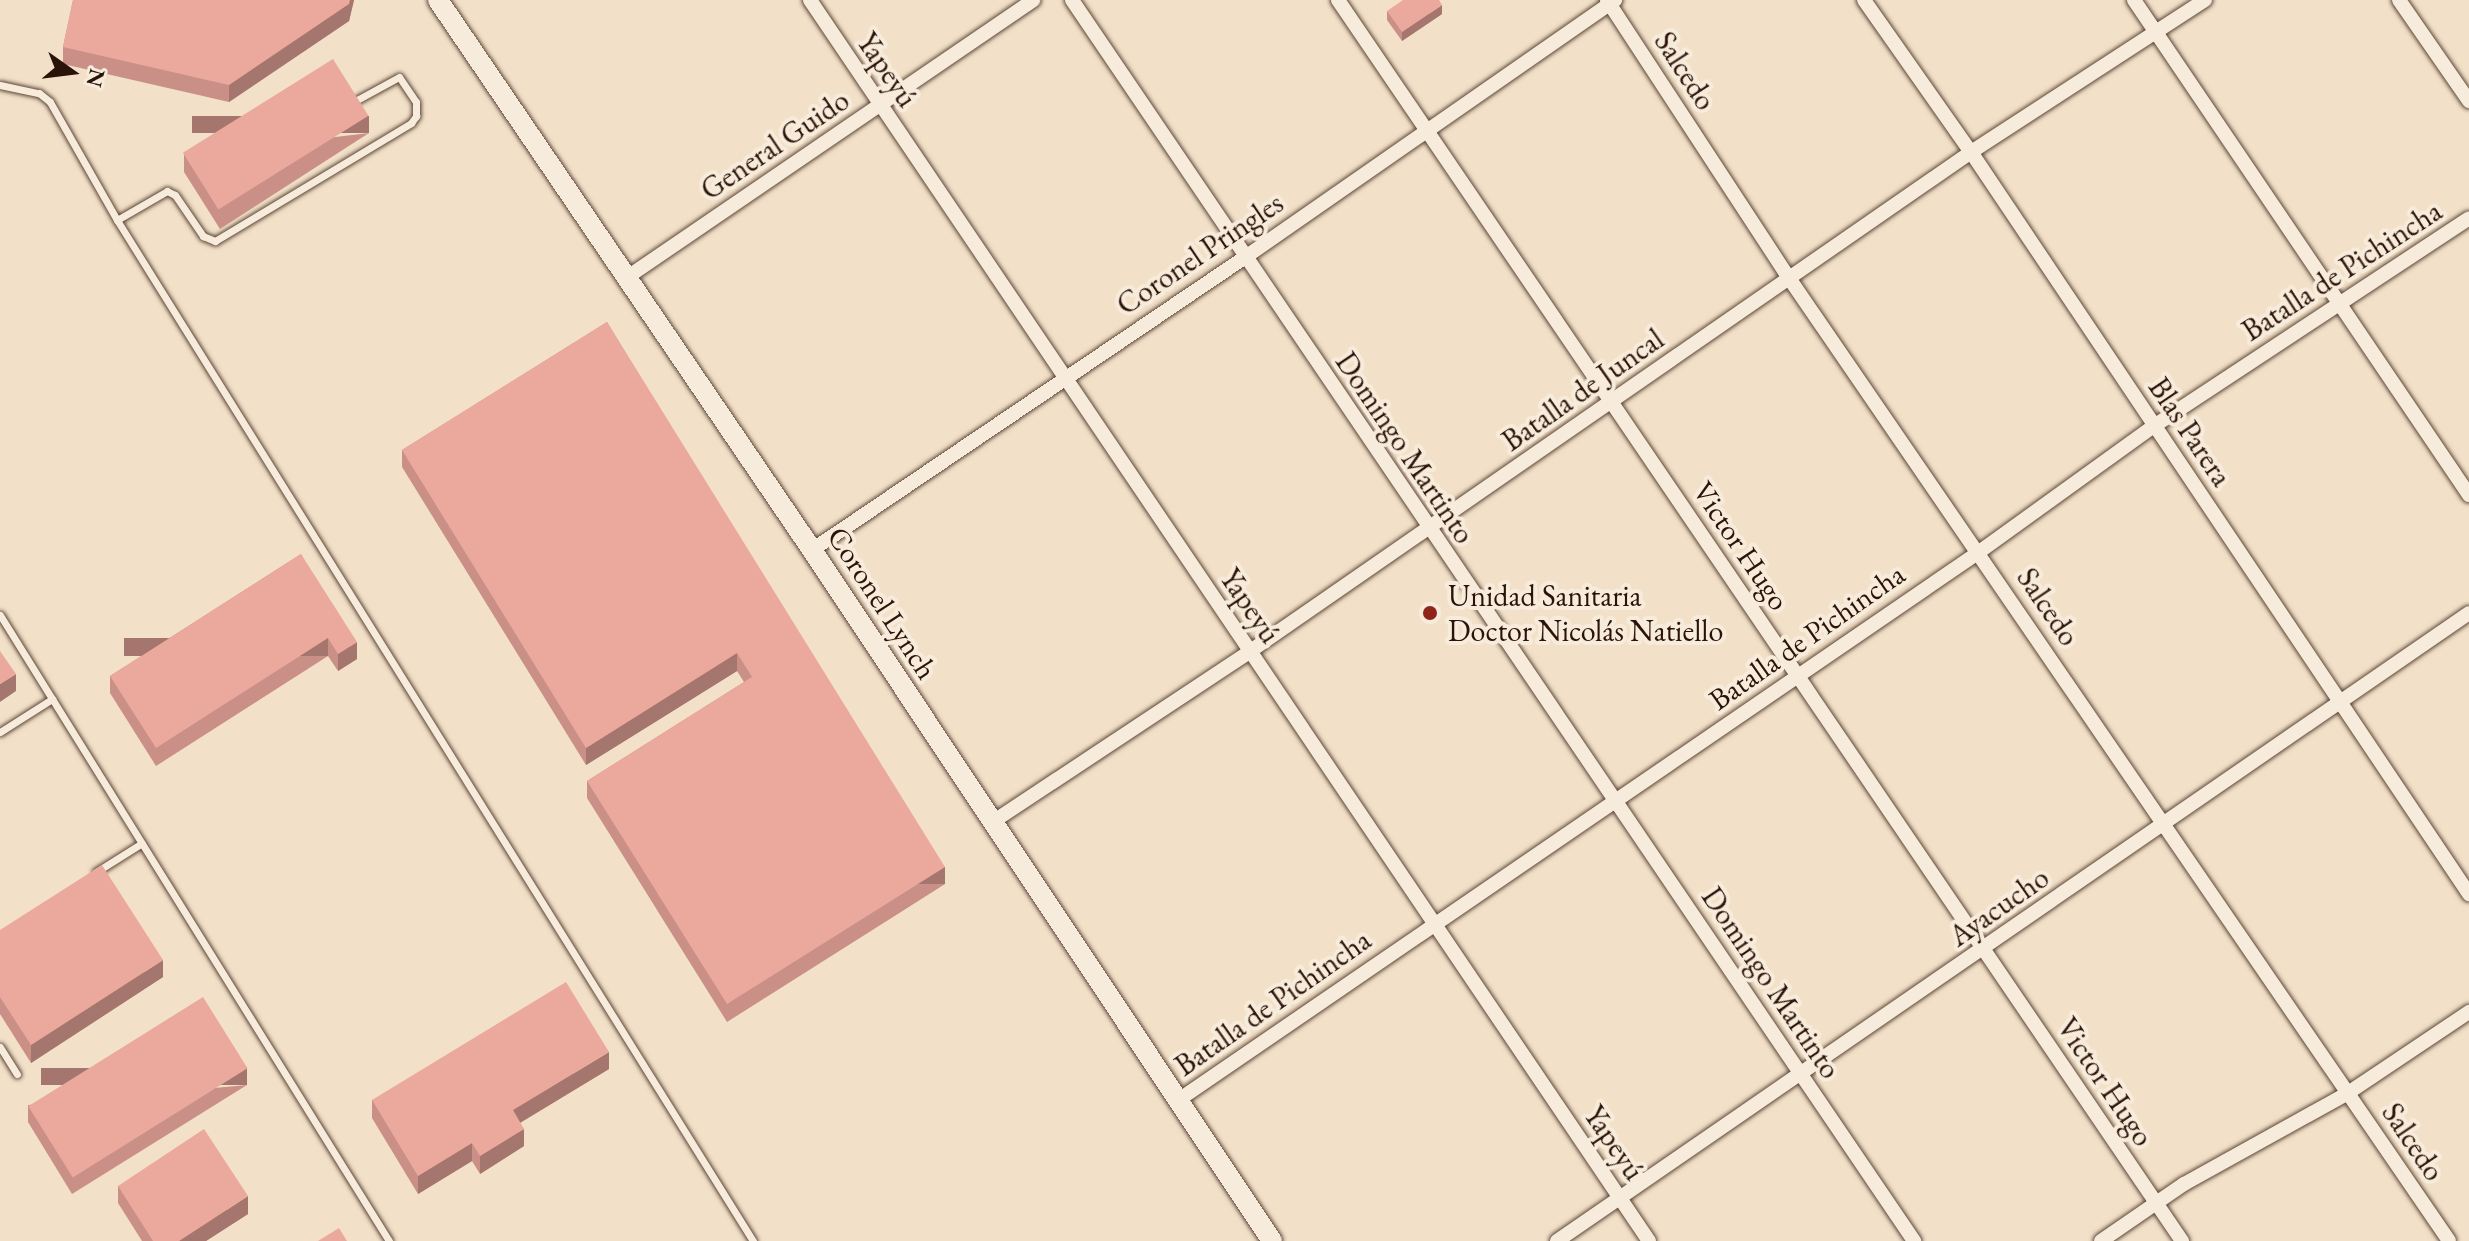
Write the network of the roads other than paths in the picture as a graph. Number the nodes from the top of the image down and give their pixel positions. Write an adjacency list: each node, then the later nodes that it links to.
1 (438, 0): 21 (main road, Coronel Lynch)
2 (810, 0): 15 (street, Yapeyú)
3 (1033, 0): 15 (street, General Guido)
4 (1072, 0): 20 (street, Domingo Martinto)
5 (1338, 0): 16 (street, Victor Hugo)
6 (1864, 0): 17 (street, Blas Parera)
7 (2134, 0): 11 (street)
8 (2205, 0): 11 (street, Batalla de Juncal)
9 (2399, 0): 14 (street)
10 (1611, 1): 16 (street, Coronel Pringles); 22 (street, Salcedo)
11 (2157, 34): 17 (street, Batalla de Juncal); 23 (street)
12 (0, 85): 19 (lane)
13 (357, 100): 19 (lane)
14 (2469, 101)
15 (880, 106): 21 (street, General Guido); 24 (street, Yapeyú)
16 (1428, 127): 20 (street, Coronel Pringles); 25 (street, Victor Hugo)
17 (1971, 152): 22 (street, Batalla de Juncal); 26 (street, Blas Parera)
18 (2469, 218): 23 (street, Batalla de Pichincha)
19 (117, 220): 55 (lane)
20 (1244, 258): 24 (street, Coronel Pringles); 28 (street, Domingo Martinto)
21 (626, 278): 29 (main road, Coronel Lynch)
22 (1789, 278): 25 (street, Batalla de Juncal); 30 (street, Salcedo)
23 (2341, 303): 26 (street, Batalla de Pichincha); 27 (street)
24 (1064, 377): 29 (street, Coronel Pringles); 33 (street, Yapeyú)
25 (1611, 402): 28 (street, Batalla de Juncal); 34 (street, Victor Hugo)
26 (2154, 426): 30 (street, Batalla de Pichincha); 36 (street, Blas Parera)
27 (2469, 495)
28 (1428, 529): 33 (street, Batalla de Juncal); 38 (street, Domingo Martinto)
29 (812, 550): 39 (main road, Coronel Lynch)
30 (1979, 552): 34 (street, Batalla de Pichincha); 40 (street, Salcedo)
31 (2469, 613): 36 (street, Ayacucho)
32 (0, 615): 35 (lane)
33 (1249, 652): 39 (street, Batalla de Juncal); 44 (street, Yapeyú)
34 (1798, 676): 38 (street, Batalla de Pichincha); 45 (street, Victor Hugo)
35 (52, 699): 37 (lane); 41 (lane)
36 (2337, 702): 40 (street, Ayacucho); 43 (street, Blas Parera)
37 (0, 732)
38 (1614, 800): 44 (street, Batalla de Pichincha); 49 (street, Domingo Martinto)
39 (991, 823): 51 (main road, Coronel Lynch)
40 (2165, 823): 45 (street, Ayacucho); 50 (street, Salcedo)
41 (142, 843): 42 (lane); 54 (lane)
42 (90, 876)
43 (2469, 894)
44 (1434, 923): 51 (street, Batalla de Pichincha); 52 (street, Yapeyú)
45 (1983, 950): 49 (street, Ayacucho); 53 (street, Victor Hugo)
46 (2469, 1012): 50 (street)
47 (0, 1047): 48 (lane)
48 (17, 1074)
49 (1801, 1074): 52 (street, Ayacucho); 59 (street, Domingo Martinto)
50 (2348, 1093): 53 (street); 62 (street, Salcedo)
51 (1177, 1101): 56 (main road, Coronel Lynch)
52 (1620, 1198): 57 (street, Ayacucho); 58 (street, Yapeyú)
53 (2156, 1203): 60 (street); 61 (street, Victor Hugo)
54 (389, 1241)
55 (753, 1241)
56 (1272, 1241)
57 (1557, 1241)
58 (1649, 1241)
59 (1914, 1241)
60 (2101, 1241)
61 (2182, 1241)
62 (2449, 1241)

